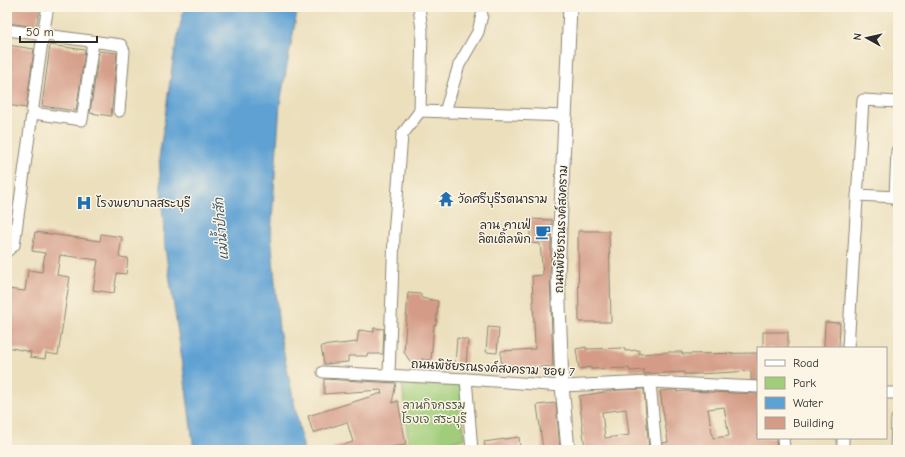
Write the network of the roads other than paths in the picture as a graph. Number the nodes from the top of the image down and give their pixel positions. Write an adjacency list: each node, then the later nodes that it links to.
1 (48, 7): 6 (street)
2 (419, 7): 10 (street)
3 (570, 7): 13 (street, ถนนพิชัยรณรงค์สงคราม)
4 (482, 15): 11 (street)
5 (7, 30): 6 (street)
6 (43, 34): 7 (street); 12 (street)
7 (94, 42): 9 (street); 12 (street)
8 (898, 102): 15 (street)
9 (119, 111)
10 (420, 111): 11 (street); 20 (street)
11 (445, 112): 13 (street)
12 (33, 113): 17 (street)
13 (566, 116): 23 (street, ถนนพิชัยรณรงค์สงคราม)
14 (898, 152): 16 (street)
15 (858, 195): 16 (street); 18 (street)
16 (897, 200)
17 (7, 251)
18 (848, 347)
19 (323, 372): 20 (street, ถนนพิชัยรณรงค์สงคราม ซอย 7)
20 (389, 376): 21 (street, ถนนพิชัยรณรงค์สงคราม ซอย 7)
21 (466, 379): 23 (street, ถนนพิชัยรณรงค์สงคราม ซอย 7); 30 (street)
22 (650, 382): 23 (street, ถนนพิชัยรณรงค์สงคราม ซอย 7); 24 (street, ถนนพิชัยรณรงค์สงคราม ซอย 7); 32 (street)
23 (562, 386): 31 (street, ถนนพิชัยรณรงค์สงคราม)
24 (757, 387)
25 (887, 393): 26 (street)
26 (898, 394)
27 (898, 419): 35 (street)
28 (783, 439): 33 (street)
29 (844, 439): 34 (street)
30 (472, 450)
31 (568, 450)
32 (656, 450)
33 (784, 450)
34 (843, 450)
35 (897, 450)

